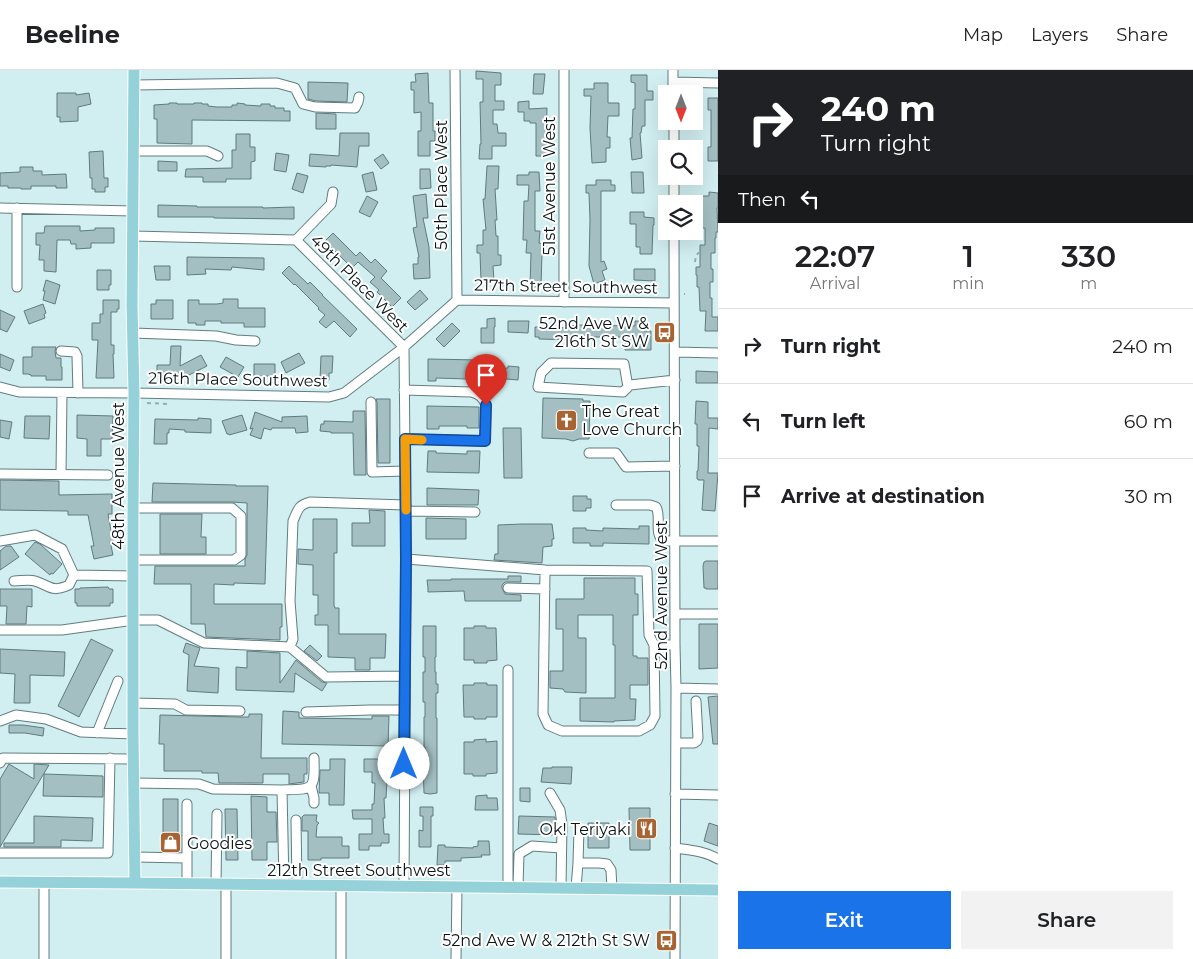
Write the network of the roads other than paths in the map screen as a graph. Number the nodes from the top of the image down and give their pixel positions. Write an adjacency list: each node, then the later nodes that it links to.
1 (134, 70): 7 (main road, 48th Avenue West)
2 (455, 70): 19 (street, 50th Place West)
3 (564, 70): 20 (street, 51st Avenue West)
4 (673, 70): 5 (street)
5 (673, 82): 6 (street)
6 (718, 83)
7 (134, 84): 8 (street); 9 (main road, 48th Avenue West)
8 (358, 97)
9 (134, 151): 10 (street); 14 (main road, 48th Avenue West)
10 (218, 156)
11 (333, 192): 16 (street)
12 (0, 208): 13 (street)
13 (17, 208): 14 (street); 18 (street)
14 (133, 211): 15 (main road, 48th Avenue West)
15 (132, 236): 16 (street); 22 (main road, 48th Avenue West)
16 (296, 240): 24 (street, 49th Place West)
17 (674, 240): 21 (street, 52nd Avenue West)
18 (17, 287)
19 (456, 300): 20 (street, 217th Street Southwest); 24 (street, 216th Place Southwest)
20 (564, 302): 21 (street, 217th Street Southwest)
21 (674, 303): 26 (street, 52nd Avenue West)
22 (132, 333): 23 (street); 34 (main road, 48th Avenue West)
23 (256, 341)
24 (404, 347): 31 (street); 34 (street, 216th Place Southwest)
25 (61, 351): 33 (street)
26 (675, 352): 27 (street); 28 (street, 52nd Avenue West)
27 (718, 353)
28 (675, 380): 30 (street); 38 (street, 52nd Avenue West)
29 (0, 387): 32 (street, 216th Place Southwest)
30 (628, 387): 30 (street)
31 (404, 390): 36 (street); 36 (street)
32 (62, 393): 33 (street, 216th Place Southwest); 41 (street)
33 (78, 393): 34 (street, 216th Place Southwest)
34 (134, 393): 44 (main road, 48th Avenue West)
35 (370, 402): 39 (street)
36 (405, 439): 39 (street)
37 (589, 453): 38 (street)
38 (675, 466): 48 (street, 52nd Avenue West)
39 (405, 471): 45 (street)
40 (0, 474): 41 (street)
41 (61, 474): 42 (street)
42 (108, 474)
43 (616, 505): 48 (street)
44 (133, 508): 51 (main road, 48th Avenue West); 51 (street)
45 (406, 508): 46 (street); 50 (street); 64 (street)
46 (475, 512)
47 (0, 540): 53 (street)
48 (675, 541): 49 (street); 58 (street, 52nd Avenue West)
49 (718, 541)
50 (406, 559): 52 (street); 66 (street)
51 (133, 560): 54 (main road, 48th Avenue West)
52 (545, 570): 57 (street); 62 (street)
53 (74, 575): 54 (street); 55 (street)
54 (133, 576): 60 (main road, 48th Avenue West)
55 (14, 581)
56 (508, 588): 57 (street)
57 (545, 590): 62 (street)
58 (675, 614): 59 (street); 63 (street, 52nd Avenue West)
59 (718, 614)
60 (134, 620): 61 (street); 64 (street); 71 (main road, 48th Avenue West)
61 (0, 630)
62 (654, 645): 63 (street)
63 (675, 645): 68 (street, 52nd Avenue West)
64 (290, 647): 66 (street)
65 (508, 670): 111 (street)
66 (405, 676): 72 (street)
67 (118, 681): 76 (street)
68 (676, 688): 69 (street); 78 (street, 52nd Avenue West)
69 (718, 689)
70 (696, 701): 78 (street)
71 (134, 703): 73 (street); 77 (main road, 48th Avenue West)
72 (405, 710): 74 (street); 109 (street)
73 (240, 712)
74 (306, 712)
75 (0, 721): 76 (street)
76 (97, 733): 77 (street)
77 (133, 734): 80 (main road, 48th Avenue West)
78 (676, 743): 87 (street, 52nd Avenue West)
79 (110, 758): 80 (street); 82 (street); 96 (street)
80 (134, 758): 83 (main road, 48th Avenue West)
81 (314, 758): 84 (street)
82 (0, 763)
83 (134, 783): 85 (street); 97 (main road, 48th Avenue West)
84 (311, 786): 85 (street); 89 (street)
85 (282, 790): 106 (street)
86 (550, 793): 94 (street)
87 (676, 794): 88 (street); 95 (street, 52nd Avenue West)
88 (718, 795)
89 (314, 803)
90 (187, 804): 98 (street)
91 (217, 814): 105 (street)
92 (296, 820): 107 (street)
93 (579, 829): 100 (street)
94 (561, 848): 111 (street); 112 (street)
95 (675, 848): 99 (street); 115 (street, 52nd Avenue West)
96 (0, 853)
97 (134, 857): 98 (street); 103 (main road, 48th Avenue West)
98 (187, 858): 104 (street)
99 (718, 859)
100 (578, 863): 113 (street); 114 (street)
101 (0, 882): 102 (main road, 212th Street Southwest)
102 (44, 883): 103 (main road, 212th Street Southwest); 117 (street)
103 (135, 883): 104 (main road, 212th Street Southwest)
104 (187, 884): 105 (main road, 212th Street Southwest)
105 (221, 884): 106 (main road, 212th Street Southwest); 118 (street)
106 (284, 885): 107 (main road, 212th Street Southwest)
107 (297, 886): 108 (main road, 212th Street Southwest)
108 (341, 886): 109 (main road, 212th Street Southwest); 119 (street)
109 (404, 886): 110 (main road, 212th Street Southwest)
110 (456, 887): 111 (main road, 212th Street Southwest); 120 (street)
111 (513, 887): 112 (main road, 212th Street Southwest)
112 (561, 888): 113 (main road, 212th Street Southwest)
113 (576, 888): 114 (main road, 212th Street Southwest)
114 (612, 889): 115 (main road, 212th Street Southwest)
115 (675, 890): 116 (main road, 212th Street Southwest); 121 (street, 52nd Avenue West)
116 (718, 890)
117 (44, 959)
118 (226, 959)
119 (341, 959)
120 (456, 959)
121 (675, 959)

